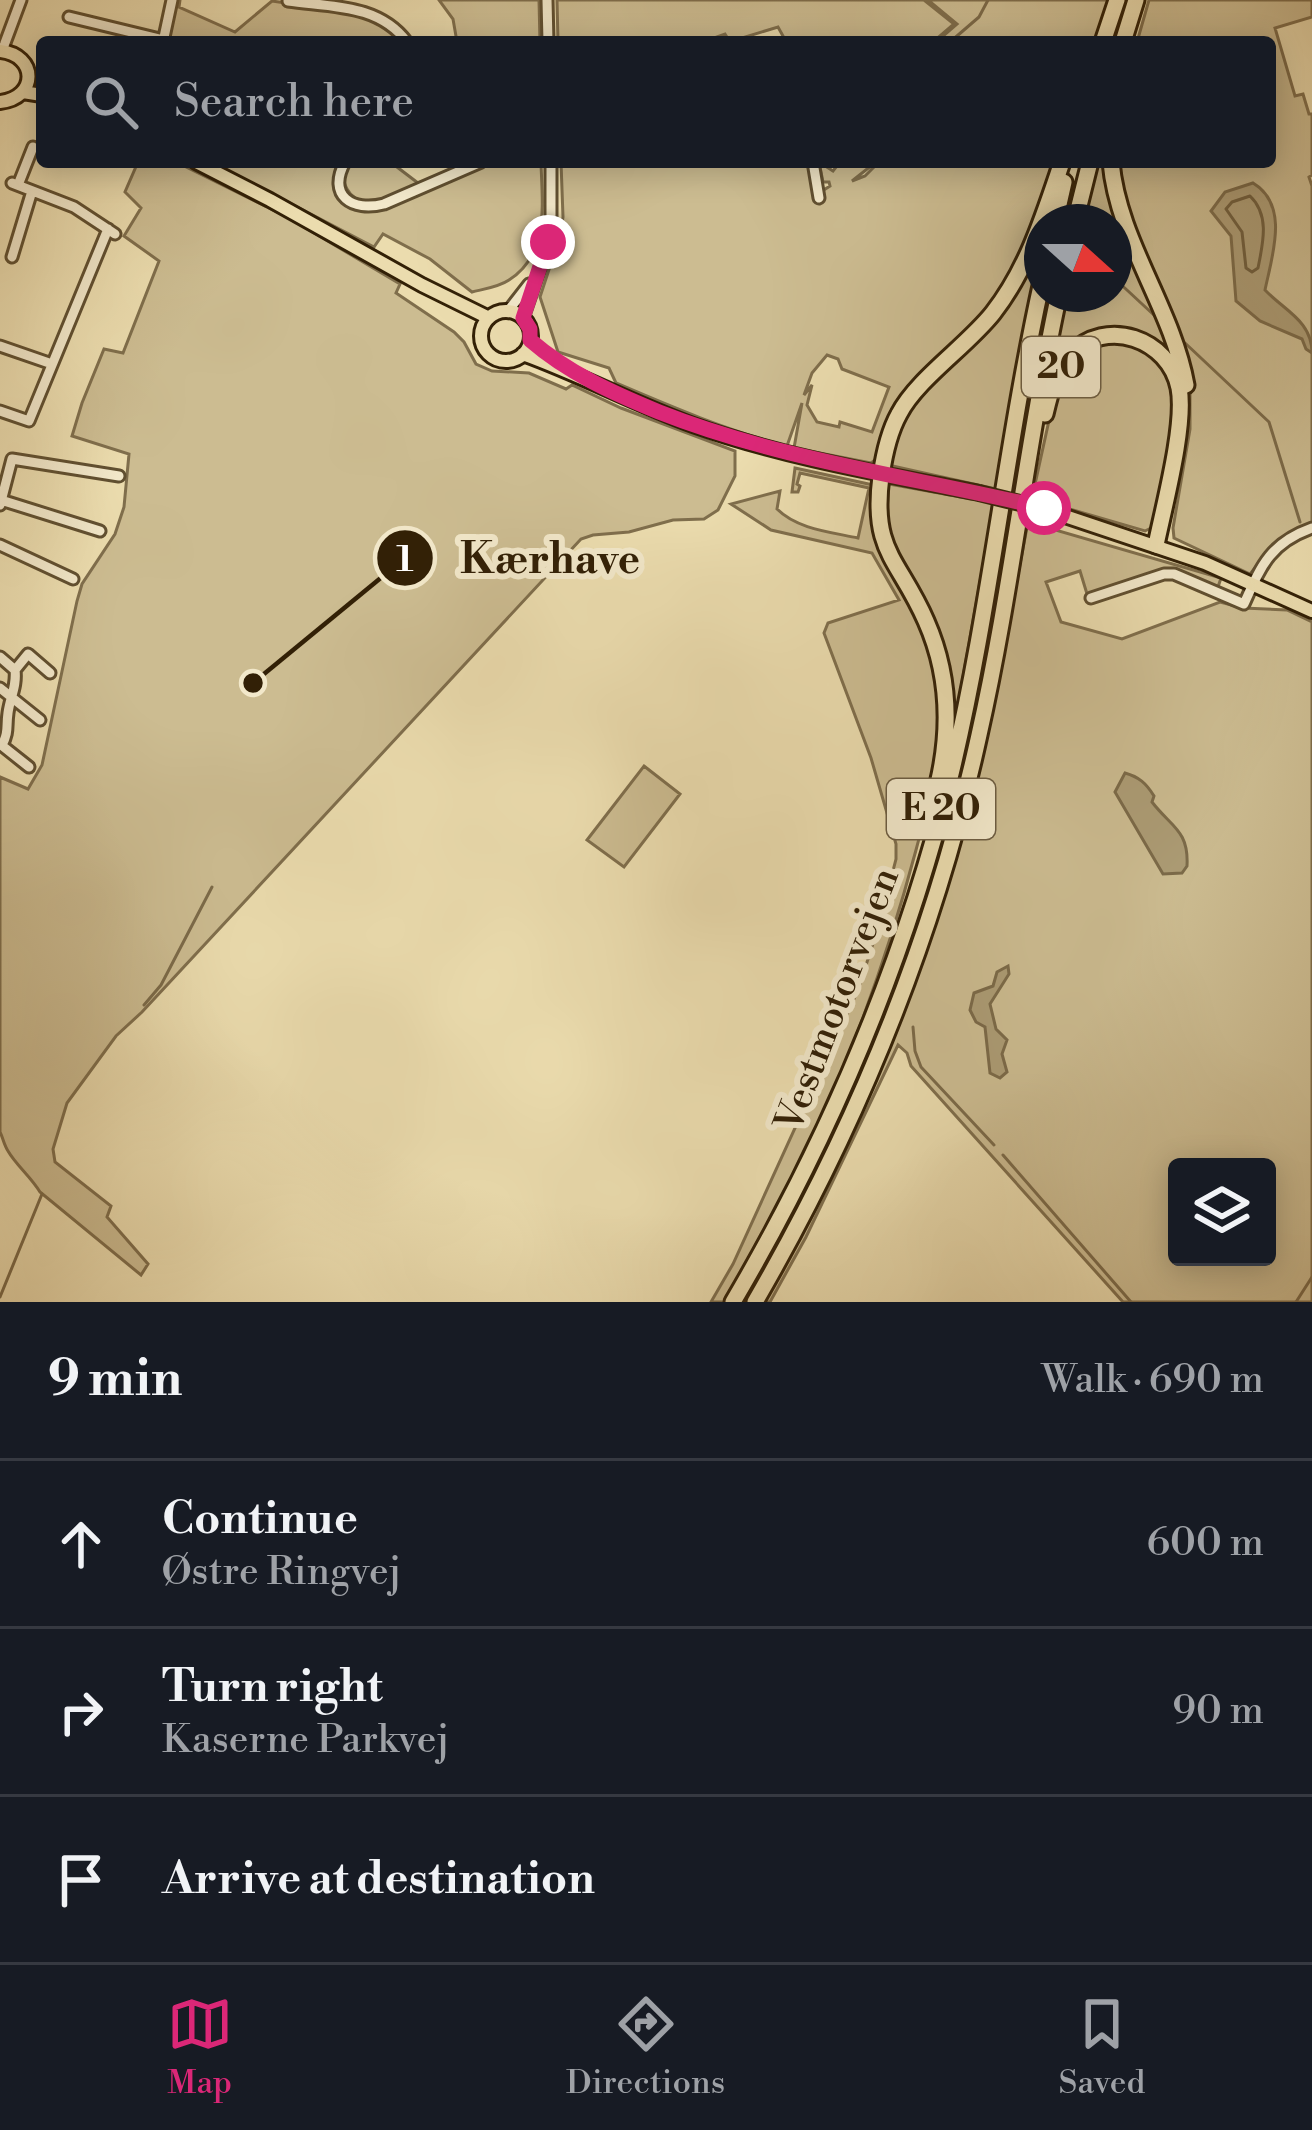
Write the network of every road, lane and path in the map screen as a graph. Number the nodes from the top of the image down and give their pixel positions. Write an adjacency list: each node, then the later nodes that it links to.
1 (21, 0): 14 (street)
2 (172, 0): 9 (street)
3 (548, 0): 11 (street)
4 (1117, 0): 12 (highway)
5 (1141, 0): 13 (highway)
6 (288, 1): 10 (street)
7 (69, 17): 8 (street)
8 (144, 36)
9 (165, 36)
10 (402, 36)
11 (548, 36)
12 (1105, 36)
13 (1130, 36)
14 (6, 52): 15 (main road)
15 (26, 85): 16 (main road); 17 (main road)
16 (36, 89)
17 (1, 105)
18 (33, 147): 29 (street)
19 (208, 168): 38 (main road)
20 (342, 168): 21 (street)
21 (467, 168)
22 (551, 168): 33 (street)
23 (815, 168): 28 (street)
24 (1063, 168): 45 (highway, 20)
25 (1064, 168): 30 (highway)
26 (1088, 168): 31 (highway)
27 (1112, 168): 51 (highway)
28 (822, 190)
29 (32, 191): 32 (street); 42 (street)
30 (1058, 204)
31 (1080, 204)
32 (12, 257)
33 (538, 269): 34 (street); 37 (street)
34 (508, 311): 37 (main road); 38 (main road)
35 (1036, 312): 65 (highway, Vestmotorvejen / E 20)
36 (1055, 312): 53 (highway, Vestmotorvejen / E 20)
37 (523, 318): 39 (main road)
38 (486, 324): 41 (main road)
39 (530, 340): 41 (main road); 43 (main road)
40 (0, 346): 42 (street)
41 (523, 355): 43 (main road)
42 (52, 364): 44 (street)
43 (574, 373): 45 (main road)
44 (0, 411)
45 (881, 474): 51 (main road, bridge); 65 (highway, E 20)
46 (119, 476): 47 (street)
47 (1, 502): 49 (street)
48 (1312, 528): 54 (street)
49 (100, 531)
50 (0, 544): 52 (street)
51 (1161, 546): 53 (highway, 20); 54 (main road)
52 (73, 579)
53 (1008, 581): 67 (highway, Vestmotorvejen / E 20)
54 (1254, 583): 55 (street); 56 (main road)
55 (1091, 598)
56 (1312, 611)
57 (0, 657): 58 (street)
58 (15, 670): 59 (street); 61 (street)
59 (50, 673)
60 (0, 688): 61 (street)
61 (12, 698): 62 (street); 63 (street)
62 (40, 720)
63 (1, 744): 64 (street)
64 (29, 767)
65 (853, 1067): 66 (highway, Vestmotorvejen / E 20)
66 (733, 1302)
67 (755, 1302)

